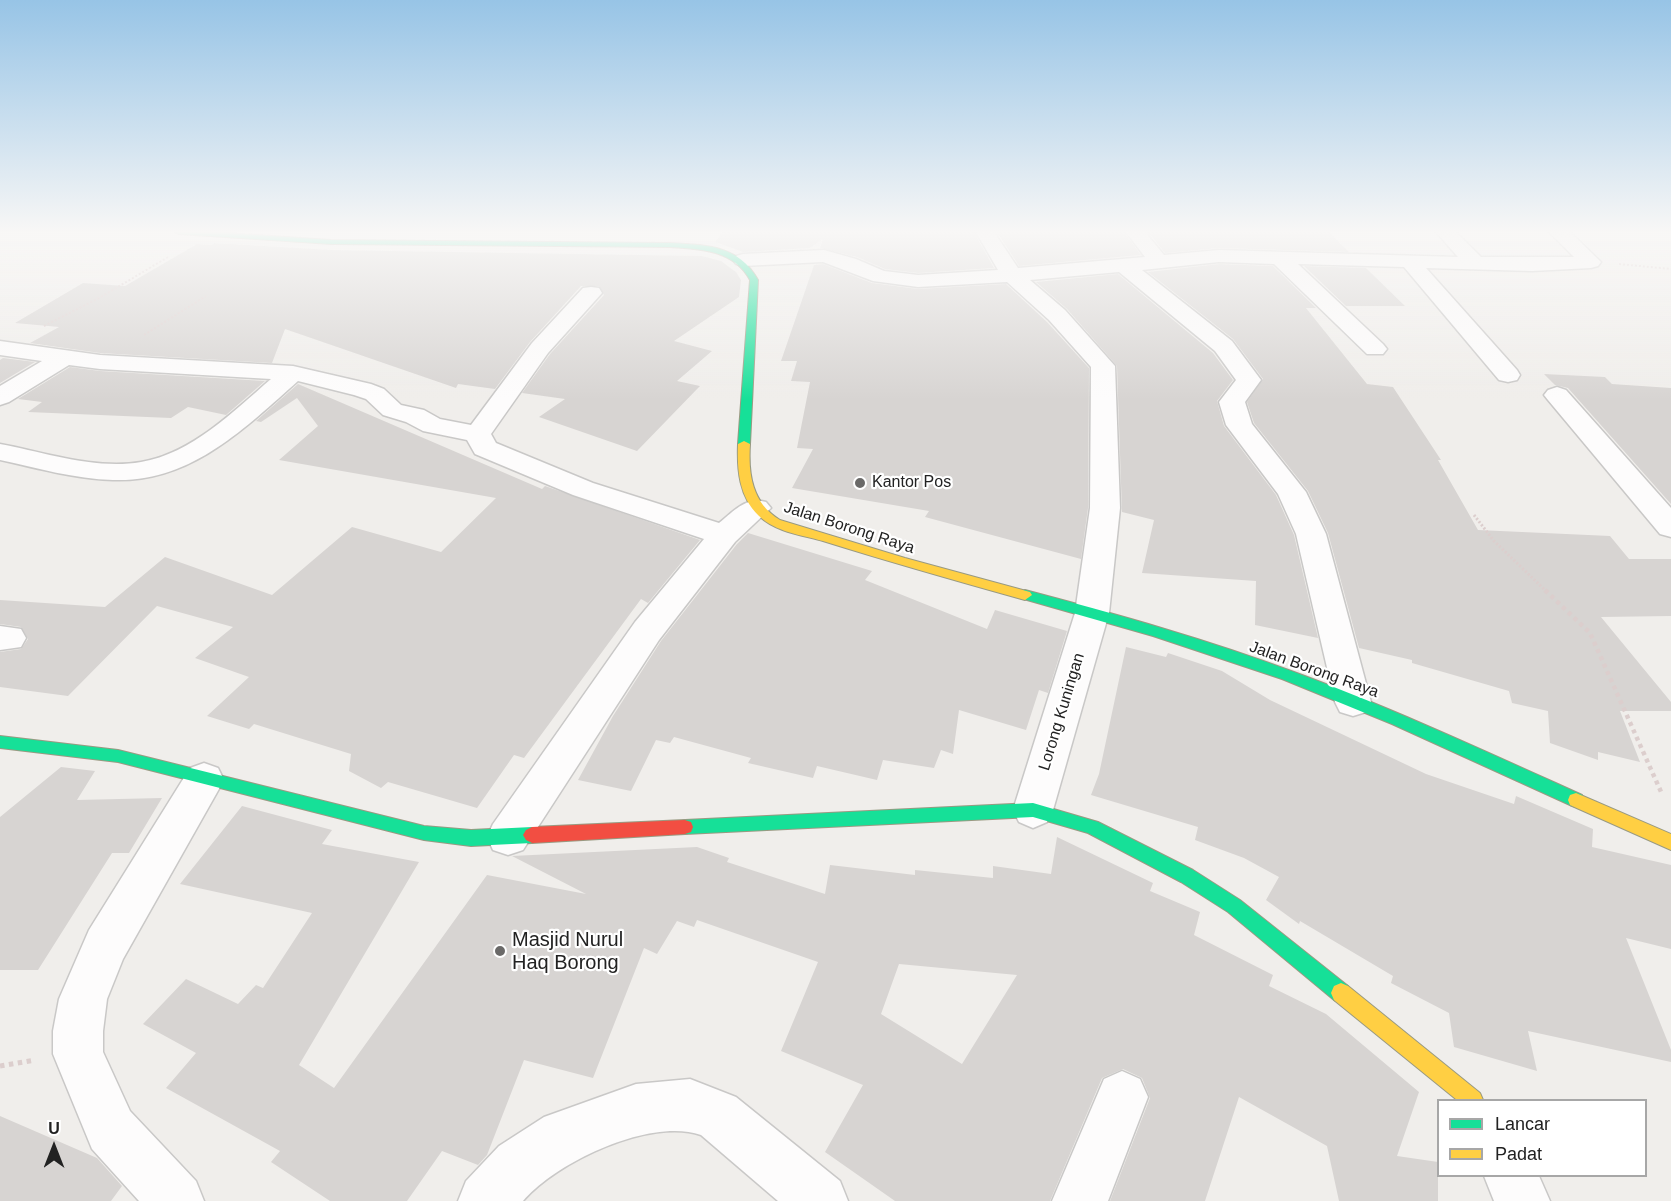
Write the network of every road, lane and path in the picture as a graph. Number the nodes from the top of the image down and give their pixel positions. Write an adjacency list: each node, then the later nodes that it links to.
1 (116, 288): 9 (path)
2 (753, 288): 19 (main road)
3 (1027, 288): 23 (street, Lorong Kuningan)
4 (1151, 288): 24 (street)
5 (1311, 288): 10 (street)
6 (1432, 288): 14 (street)
7 (591, 293): 17 (street)
8 (206, 296): 12 (path)
9 (1, 348): 11 (street)
10 (1375, 349)
11 (65, 357): 12 (street); 16 (street)
12 (100, 362): 13 (street)
13 (294, 373): 17 (street); 18 (street)
14 (1508, 375)
15 (1557, 395): 21 (street)
16 (0, 397)
17 (478, 434): 22 (street)
18 (0, 452)
19 (756, 508): 22 (street); 23 (main road, Jalan Borong Raya)
20 (1474, 515): 27 (path)
21 (1671, 527)
22 (724, 535): 29 (street)
23 (1092, 614): 24 (main road, Jalan Borong Raya); 28 (street, Lorong Kuningan)
24 (1353, 702): 30 (main road, Jalan Borong Raya)
25 (0, 742): 26 (main road)
26 (204, 780): 29 (main road); 34 (street)
27 (1667, 804)
28 (1033, 810): 29 (main road); 32 (main road)
29 (508, 837)
30 (1671, 842)
31 (1122, 1097): 37 (street)
32 (1471, 1099)
33 (1511, 1177): 38 (street)
34 (176, 1201)
35 (486, 1201): 36 (street)
36 (820, 1201)
37 (1080, 1201)
38 (1522, 1201)

